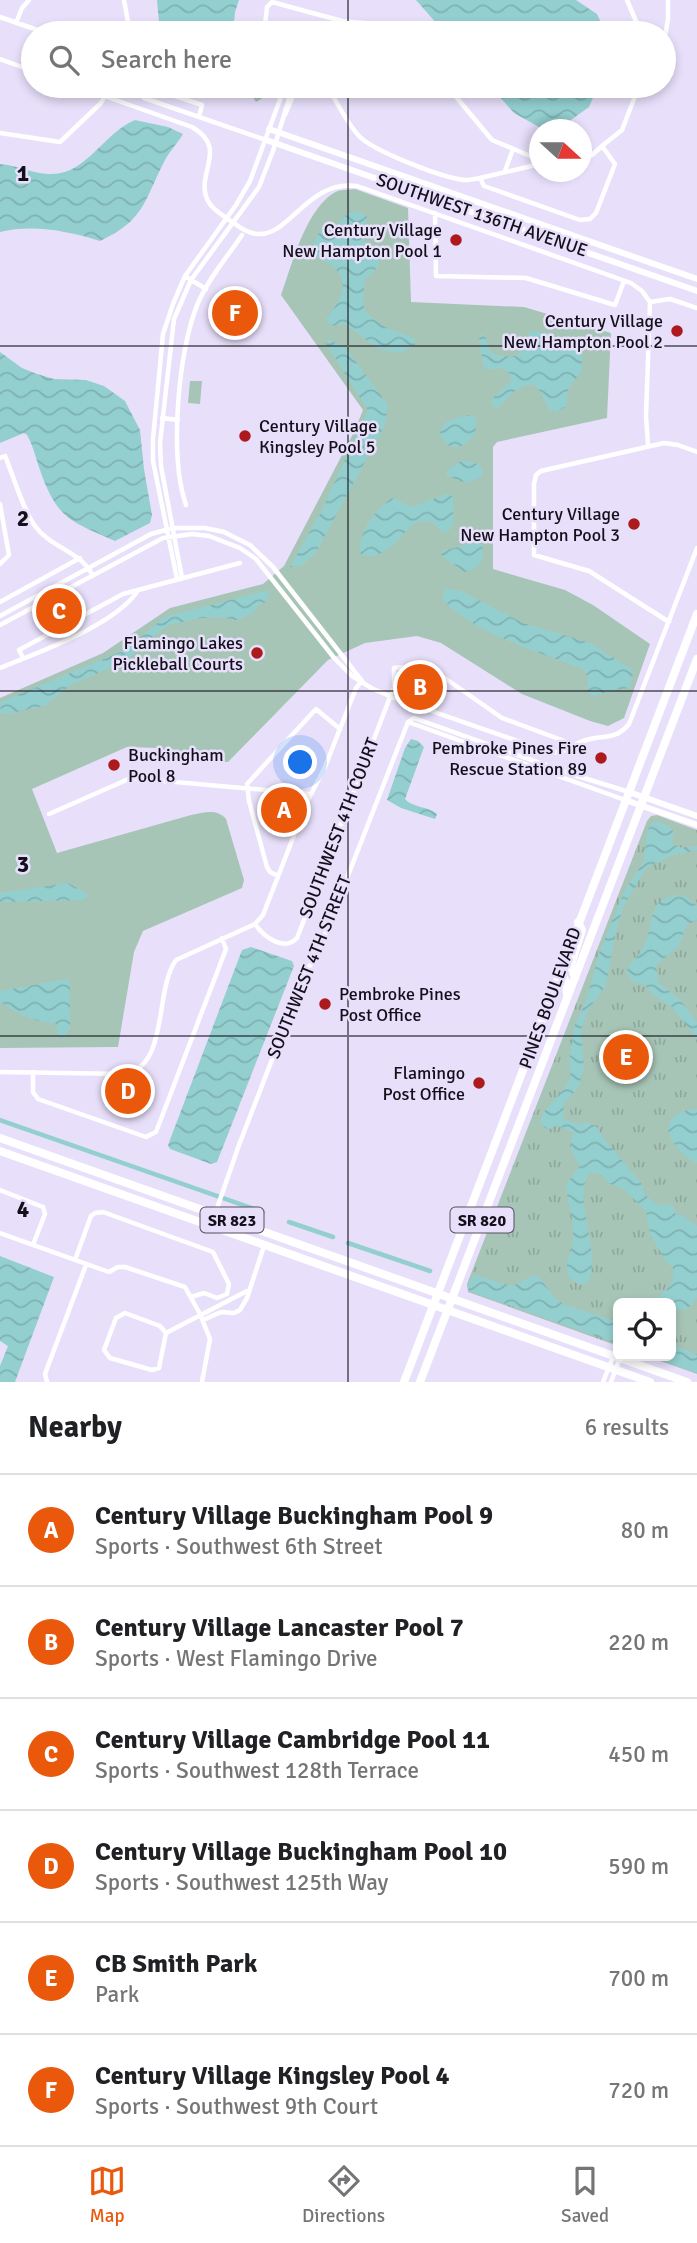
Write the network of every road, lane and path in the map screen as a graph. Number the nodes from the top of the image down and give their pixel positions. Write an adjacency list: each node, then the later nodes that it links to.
1 (29, 0): 11 (street)
2 (124, 0): 6 (street)
3 (627, 0): 9 (street)
4 (668, 0): 10 (street)
5 (0, 17): 11 (street)
6 (128, 21)
7 (266, 21): 8 (street)
8 (342, 21)
9 (636, 21)
10 (668, 21)
11 (16, 23): 12 (street)
12 (21, 25)
13 (0, 59): 14 (street)
14 (21, 67)
15 (104, 98): 27 (street)
16 (110, 98): 40 (street)
17 (147, 98): 24 (street)
18 (181, 98): 24 (street)
19 (281, 98): 25 (street)
20 (292, 98): 26 (street)
21 (335, 98): 38 (street)
22 (457, 98): 31 (street)
23 (634, 98): 30 (street)
24 (199, 117): 28 (street)
25 (269, 129): 26 (street, SOUTHWEST 136TH AVENUE); 28 (street)
26 (279, 132): 29 (street); 34 (street, SOUTHWEST 136TH AVENUE)
27 (0, 133)
28 (266, 140): 29 (street, SOUTHWEST 136TH AVENUE); 40 (street)
29 (276, 142): 37 (street, SOUTHWEST 136TH AVENUE); 41 (street)
30 (602, 146): 32 (street); 38 (street)
31 (513, 149): 33 (street); 36 (street)
32 (592, 155)
33 (529, 157)
34 (370, 164): 37 (street); 44 (street, SOUTHWEST 136TH AVENUE)
35 (529, 165): 36 (street)
36 (504, 172): 38 (street)
37 (367, 174): 48 (street, SOUTHWEST 136TH AVENUE)
38 (480, 178)
39 (435, 213): 41 (street); 46 (street); 46 (street)
40 (226, 218): 41 (street); 43 (street)
41 (233, 222): 45 (street)
42 (242, 235): 47 (street)
43 (185, 276): 45 (street); 51 (street)
44 (697, 279)
45 (191, 280): 47 (street); 52 (street)
46 (624, 281): 49 (street)
47 (206, 289): 53 (street)
48 (697, 291)
49 (650, 302): 50 (street); 54 (street)
50 (697, 308)
51 (155, 417): 52 (street); 59 (street)
52 (162, 418): 53 (street); 59 (street)
53 (178, 420): 58 (street)
54 (648, 445): 55 (street); 74 (street)
55 (697, 452)
56 (0, 458): 63 (street)
57 (0, 504): 66 (street)
58 (186, 505)
59 (170, 529): 60 (street); 62 (street); 67 (street)
60 (171, 536): 64 (street); 68 (street); 69 (street)
61 (697, 548): 74 (street)
62 (260, 552): 64 (street); 79 (street)
63 (80, 558): 67 (street); 71 (street)
64 (256, 559): 79 (street)
65 (240, 563): 69 (street)
66 (0, 564)
67 (88, 568): 68 (street); 73 (street)
68 (92, 575): 75 (street)
69 (180, 579): 70 (street)
70 (137, 592): 76 (street); 76 (street)
71 (0, 603)
72 (697, 614): 86 (highway, PINES BOULEVARD / SR 820)
73 (0, 616)
74 (669, 621): 83 (street)
75 (0, 625)
76 (23, 658): 78 (street)
77 (697, 659): 87 (highway, PINES BOULEVARD / SR 820)
78 (0, 668)
79 (362, 681): 80 (street); 82 (street)
80 (389, 696): 83 (street); 83 (street, SOUTHWEST 4TH COURT); 93 (street, SOUTHWEST 4TH COURT)
81 (408, 722): 86 (street); 86 (street); 105 (street, SOUTHWEST 4TH STREET)
82 (340, 729): 84 (street); 85 (street)
83 (574, 747)
84 (246, 788): 85 (street); 88 (street); 91 (street)
85 (310, 794): 91 (street)
86 (627, 796): 87 (street); 92 (highway, PINES BOULEVARD / SR 820)
87 (642, 802): 89 (street); 90 (street); 96 (highway, PINES BOULEVARD / SR 820)
88 (49, 814)
89 (697, 816)
90 (697, 825)
91 (278, 876): 93 (street)
92 (578, 922): 95 (highway, PINES BOULEVARD / SR 820); 96 (highway)
93 (255, 924): 94 (street)
94 (222, 938): 99 (street); 99 (street)
95 (561, 971): 97 (highway); 100 (highway, PINES BOULEVARD / SR 820)
96 (575, 978): 97 (highway, PINES BOULEVARD / SR 820)
97 (568, 998): 102 (highway, PINES BOULEVARD / SR 820)
98 (0, 1072): 99 (street)
99 (33, 1072)
100 (507, 1113): 102 (highway); 113 (highway, PINES BOULEVARD / SR 820)
101 (0, 1138): 105 (highway, SR 823)
102 (513, 1142): 115 (highway, PINES BOULEVARD / SR 820)
103 (0, 1151): 108 (highway, SR 823)
104 (0, 1190): 107 (street)
105 (215, 1214): 109 (highway, SR 823)
106 (0, 1233): 107 (street)
107 (33, 1245): 110 (street)
108 (264, 1245): 109 (highway); 112 (street); 116 (highway, SR 823)
109 (334, 1257): 113 (highway, SR 823)
110 (75, 1261): 111 (street); 114 (street)
111 (86, 1265): 114 (street); 124 (street)
112 (247, 1291): 118 (street); 118 (street)
113 (437, 1293): 115 (highway, SR 823); 116 (highway, PINES BOULEVARD / SR 820)
114 (191, 1297): 118 (street)
115 (452, 1298): 117 (highway, PINES BOULEVARD / SR 820); 120 (highway, SR 823)
116 (432, 1306): 117 (highway, SR 823); 126 (highway, PINES BOULEVARD / SR 820)
117 (447, 1311): 123 (highway, SR 823); 127 (highway, PINES BOULEVARD / SR 820)
118 (201, 1317): 119 (street); 125 (street)
119 (166, 1333): 119 (street)
120 (613, 1356)
121 (615, 1361): 123 (street)
122 (628, 1361): 131 (highway, SR 823)
123 (612, 1369): 128 (street); 129 (street); 130 (highway, SR 823)
124 (47, 1381)
125 (202, 1382)
126 (404, 1382)
127 (420, 1382)
128 (603, 1382)
129 (611, 1382)
130 (650, 1382)
131 (687, 1382)

